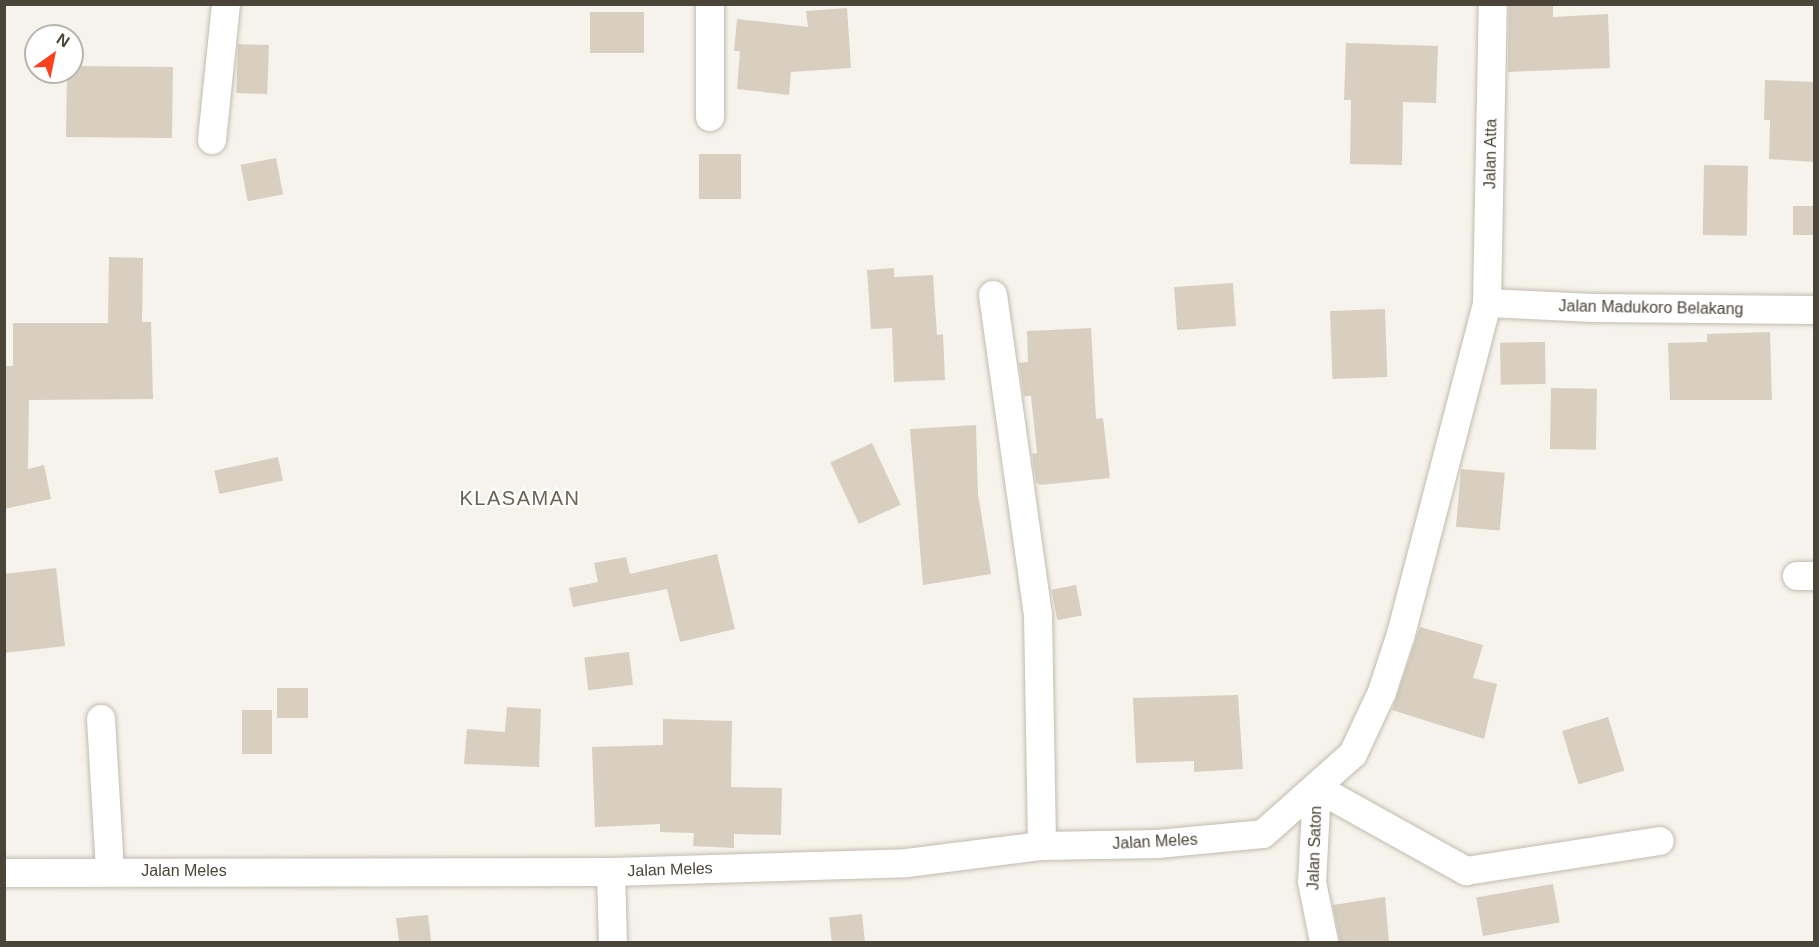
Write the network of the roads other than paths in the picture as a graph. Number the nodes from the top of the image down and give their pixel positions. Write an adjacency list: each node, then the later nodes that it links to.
1 (226, 4): 5 (street)
2 (710, 4): 4 (street)
3 (1493, 4): 7 (street, Jalan Atta)
4 (710, 117)
5 (212, 140)
6 (993, 295): 12 (street)
7 (1487, 303): 8 (street, Jalan Madukoro Belakang); 10 (street, Jalan Atta)
8 (1815, 310)
9 (101, 719): 13 (street)
10 (1317, 788): 11 (street); 12 (street, Jalan Meles); 17 (street, Jalan Saton)
11 (1660, 841)
12 (1042, 846): 14 (street, Jalan Meles)
13 (110, 871): 14 (street, Jalan Meles); 15 (street, Jalan Meles)
14 (610, 872): 16 (street)
15 (4, 873)
16 (613, 942)
17 (1324, 942)

